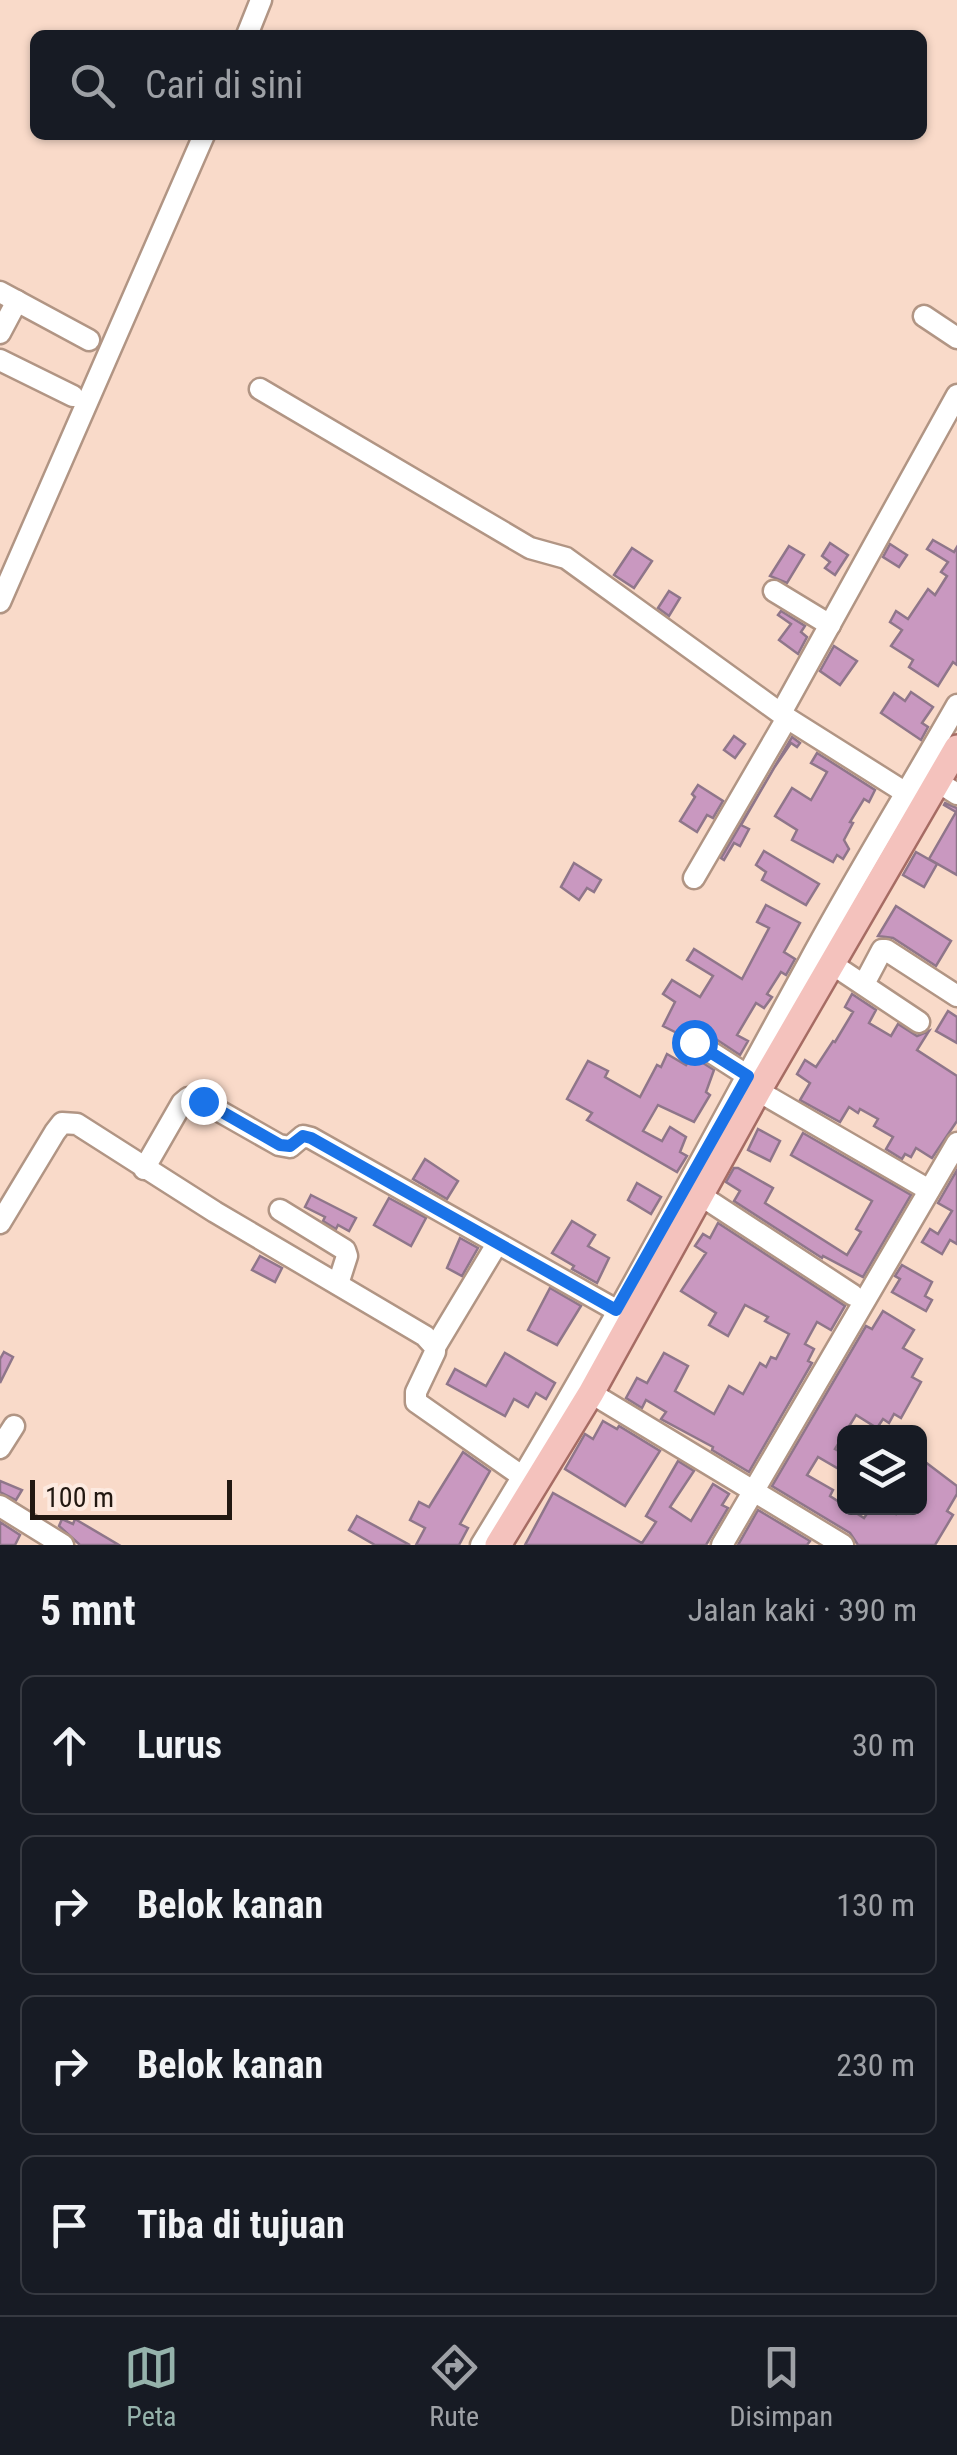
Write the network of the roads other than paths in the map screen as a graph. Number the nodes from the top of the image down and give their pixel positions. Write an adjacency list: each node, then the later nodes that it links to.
1 (261, 0): 2 (street)
2 (248, 30)
3 (202, 140): 14 (street)
4 (8, 296): 6 (street); 8 (street)
5 (924, 316): 7 (street)
6 (0, 332)
7 (957, 338)
8 (89, 340)
9 (0, 360): 12 (street)
10 (260, 389): 17 (street)
11 (957, 395): 15 (street)
12 (73, 396)
13 (774, 591): 15 (street)
14 (0, 602)
15 (830, 625): 17 (street)
16 (957, 706): 20 (street)
17 (784, 716): 20 (street); 21 (street)
18 (957, 748): 19 (main road)
19 (947, 788): 22 (main road)
20 (906, 793): 27 (street)
21 (694, 878)
22 (832, 964): 23 (street); 27 (main road)
23 (864, 984): 24 (street); 25 (street)
24 (957, 996)
25 (919, 1022)
26 (694, 1042): 27 (street)
27 (753, 1084): 30 (street); 31 (main road); 37 (street)
28 (957, 1142): 30 (street)
29 (144, 1168): 33 (street); 34 (street); 35 (street)
30 (930, 1190): 43 (street)
31 (700, 1195): 36 (street); 39 (main road)
32 (280, 1210): 35 (street)
33 (0, 1223)
34 (497, 1244): 37 (street); 38 (street)
35 (338, 1284): 38 (street)
36 (853, 1295)
37 (616, 1310): 42 (street)
38 (435, 1346): 42 (street)
39 (591, 1393): 42 (main road); 43 (street)
40 (14, 1426): 41 (street)
41 (0, 1448)
42 (529, 1482): 46 (street); 47 (main road)
43 (756, 1490): 48 (street); 49 (street)
44 (0, 1506): 45 (street)
45 (63, 1545)
46 (482, 1545)
47 (498, 1545)
48 (722, 1545)
49 (843, 1545)

